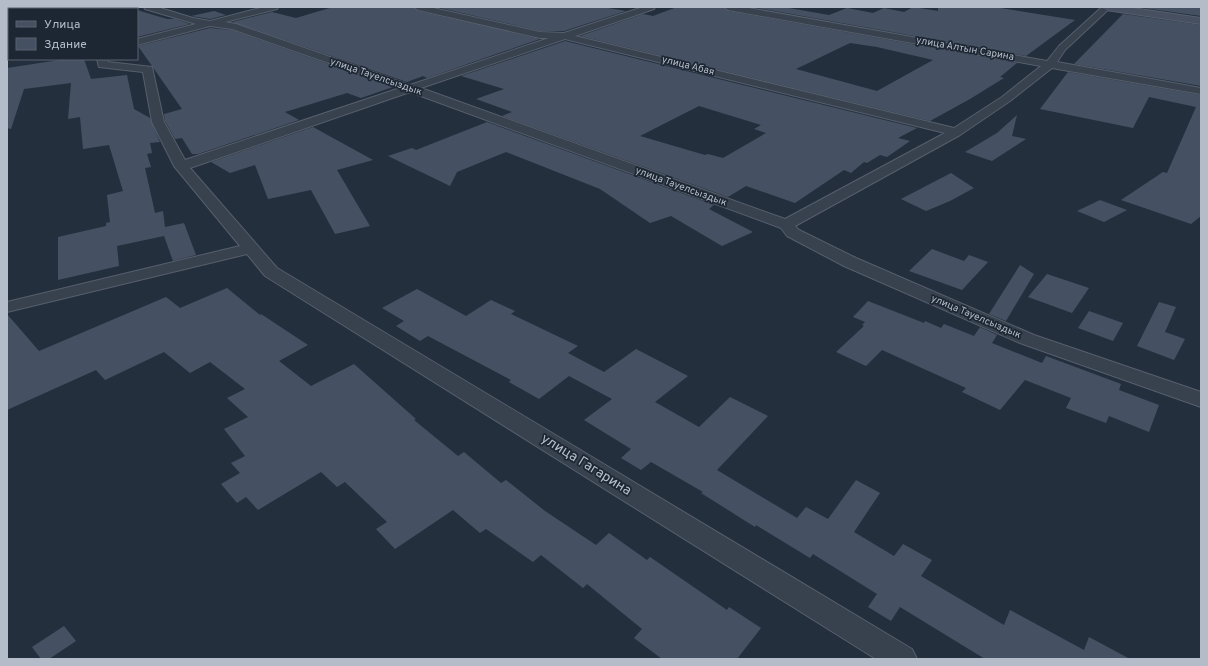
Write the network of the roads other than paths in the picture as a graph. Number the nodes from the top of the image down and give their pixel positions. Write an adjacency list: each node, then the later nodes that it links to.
1 (148, 7): 8 (street, улица Тауелсыздык)
2 (274, 7): 8 (street)
3 (418, 7): 9 (street, улица Абая)
4 (651, 7): 9 (street)
5 (728, 7): 12 (street, улица Алтын Сарина)
6 (1106, 7): 7 (street); 12 (street)
7 (1201, 21)
8 (210, 24): 10 (street); 13 (street, улица Тауелсыздык)
9 (564, 36): 13 (street); 15 (street, улица Абая)
10 (138, 42)
11 (102, 60): 16 (street)
12 (1050, 64): 14 (street, улица Алтын Сарина); 15 (street)
13 (412, 89): 16 (street); 17 (street, улица Тауелсыздык)
14 (1201, 91)
15 (956, 132): 17 (street)
16 (181, 166): 18 (street, улица Гагарина)
17 (786, 225): 20 (street, улица Тауелсыздык)
18 (250, 248): 19 (street); 21 (street, улица Гагарина)
19 (7, 307)
20 (1201, 400)
21 (902, 659)

